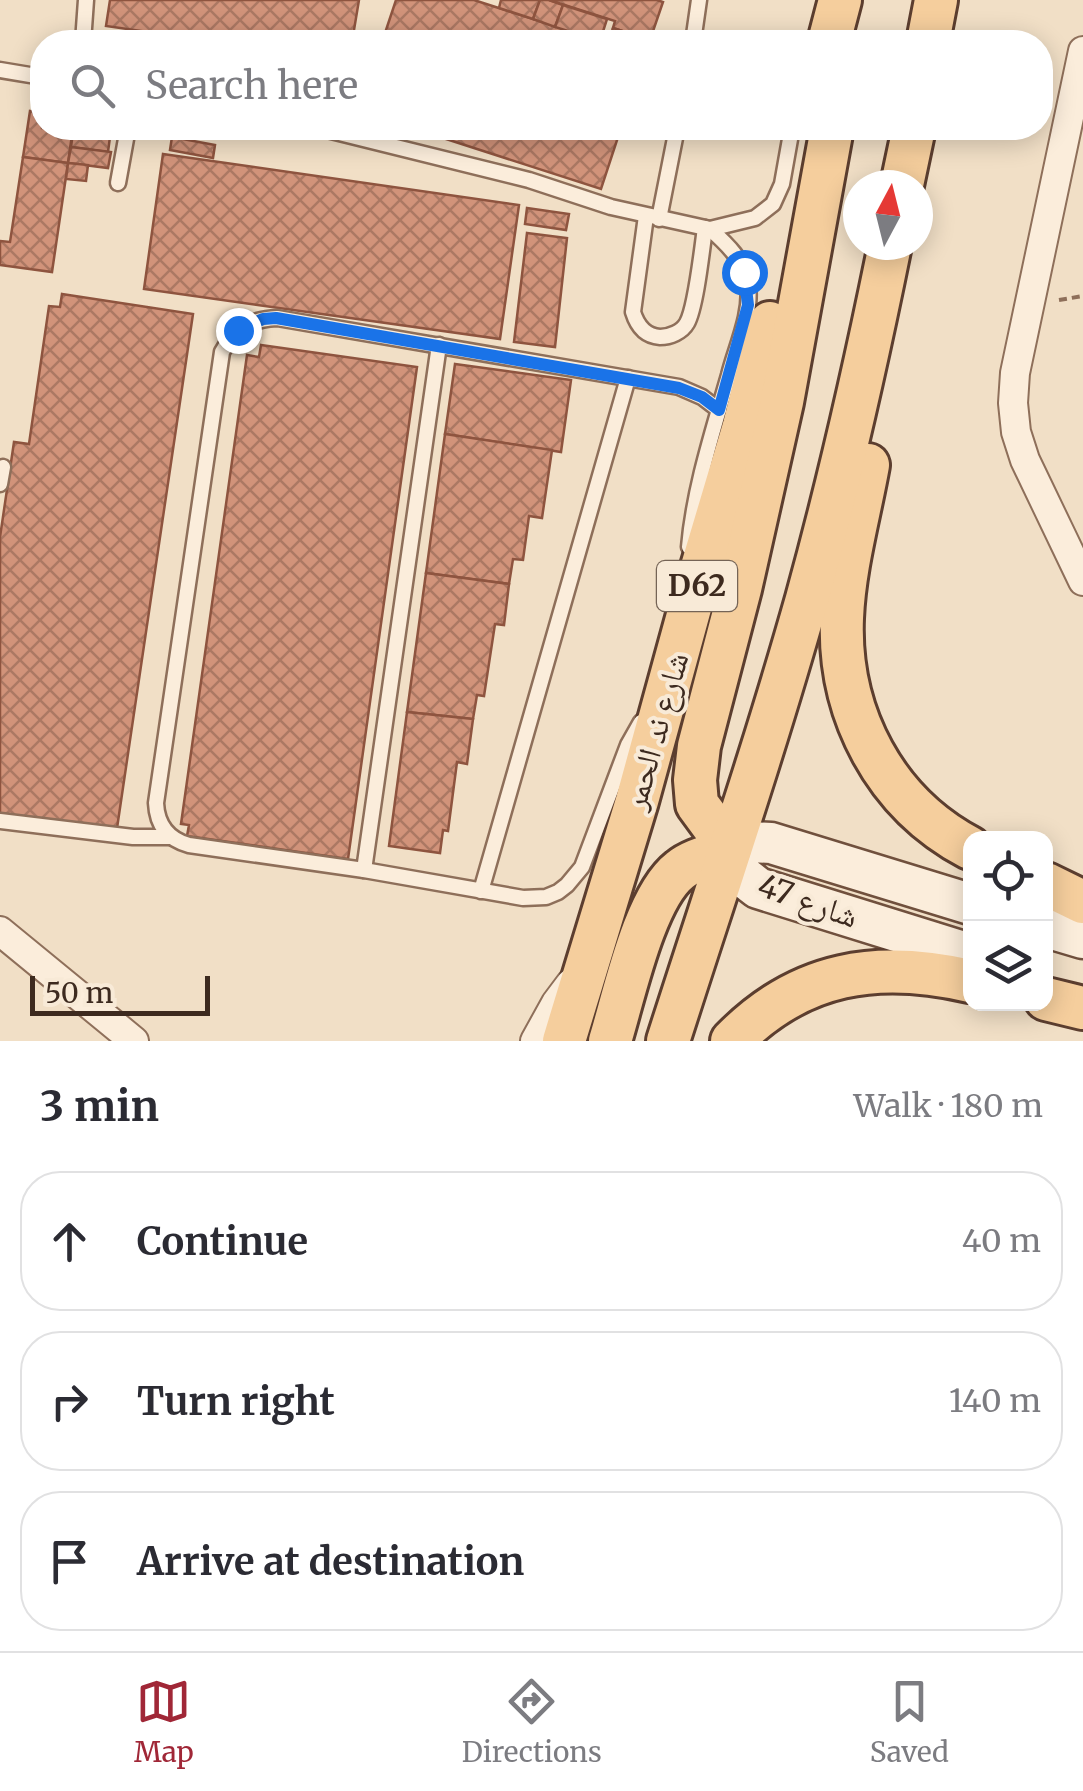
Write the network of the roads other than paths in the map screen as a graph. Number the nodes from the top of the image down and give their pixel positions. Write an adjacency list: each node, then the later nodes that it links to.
1 (86, 0): 4 (lane)
2 (700, 0): 5 (lane)
3 (936, 0): 6 (main road)
4 (83, 30)
5 (696, 30)
6 (930, 30)
7 (1083, 50): 28 (street)
8 (0, 70): 9 (lane)
9 (30, 75)
10 (126, 140): 18 (lane)
11 (367, 140): 19 (lane)
12 (674, 140): 19 (lane)
13 (790, 140): 20 (lane)
14 (810, 140): 29 (main road, شارع ند الحمر / D62)
15 (830, 140): 34 (main road)
16 (911, 140): 17 (main road)
17 (905, 170)
18 (118, 182)
19 (653, 217): 20 (lane); 20 (lane)
20 (707, 229): 25 (lane)
21 (887, 260): 22 (main road)
22 (880, 296): 33 (main road); 34 (main road)
23 (439, 345): 24 (lane); 32 (lane); 35 (lane)
24 (628, 378): 25 (lane); 37 (lane)
25 (719, 410): 29 (lane)
26 (3, 467): 27 (lane)
27 (0, 484)
28 (1083, 581)
29 (692, 604): 30 (main road, شارع ند الحمر / D62)
30 (669, 688): 37 (lane); 44 (main road, شارع ند الحمر / D62)
31 (0, 821): 32 (lane)
32 (171, 837): 35 (lane)
33 (963, 844)
34 (730, 849): 38 (street, شارع 47); 43 (street, شارع 47); 53 (main road); 54 (main road)
35 (364, 870): 37 (lane)
36 (1053, 887): 39 (main road)
37 (481, 891)
38 (963, 902)
39 (1083, 902)
40 (1053, 928): 42 (street)
41 (0, 930): 50 (street)
42 (1083, 938)
43 (963, 952)
44 (588, 963): 51 (street); 52 (main road, شارع ند الحمر / D62)
45 (1053, 979): 47 (street)
46 (963, 980): 55 (main road)
47 (1083, 988)
48 (1053, 1001): 49 (main road)
49 (1083, 1008)
50 (134, 1041)
51 (535, 1041)
52 (564, 1041)
53 (610, 1041)
54 (668, 1041)
55 (732, 1041)

